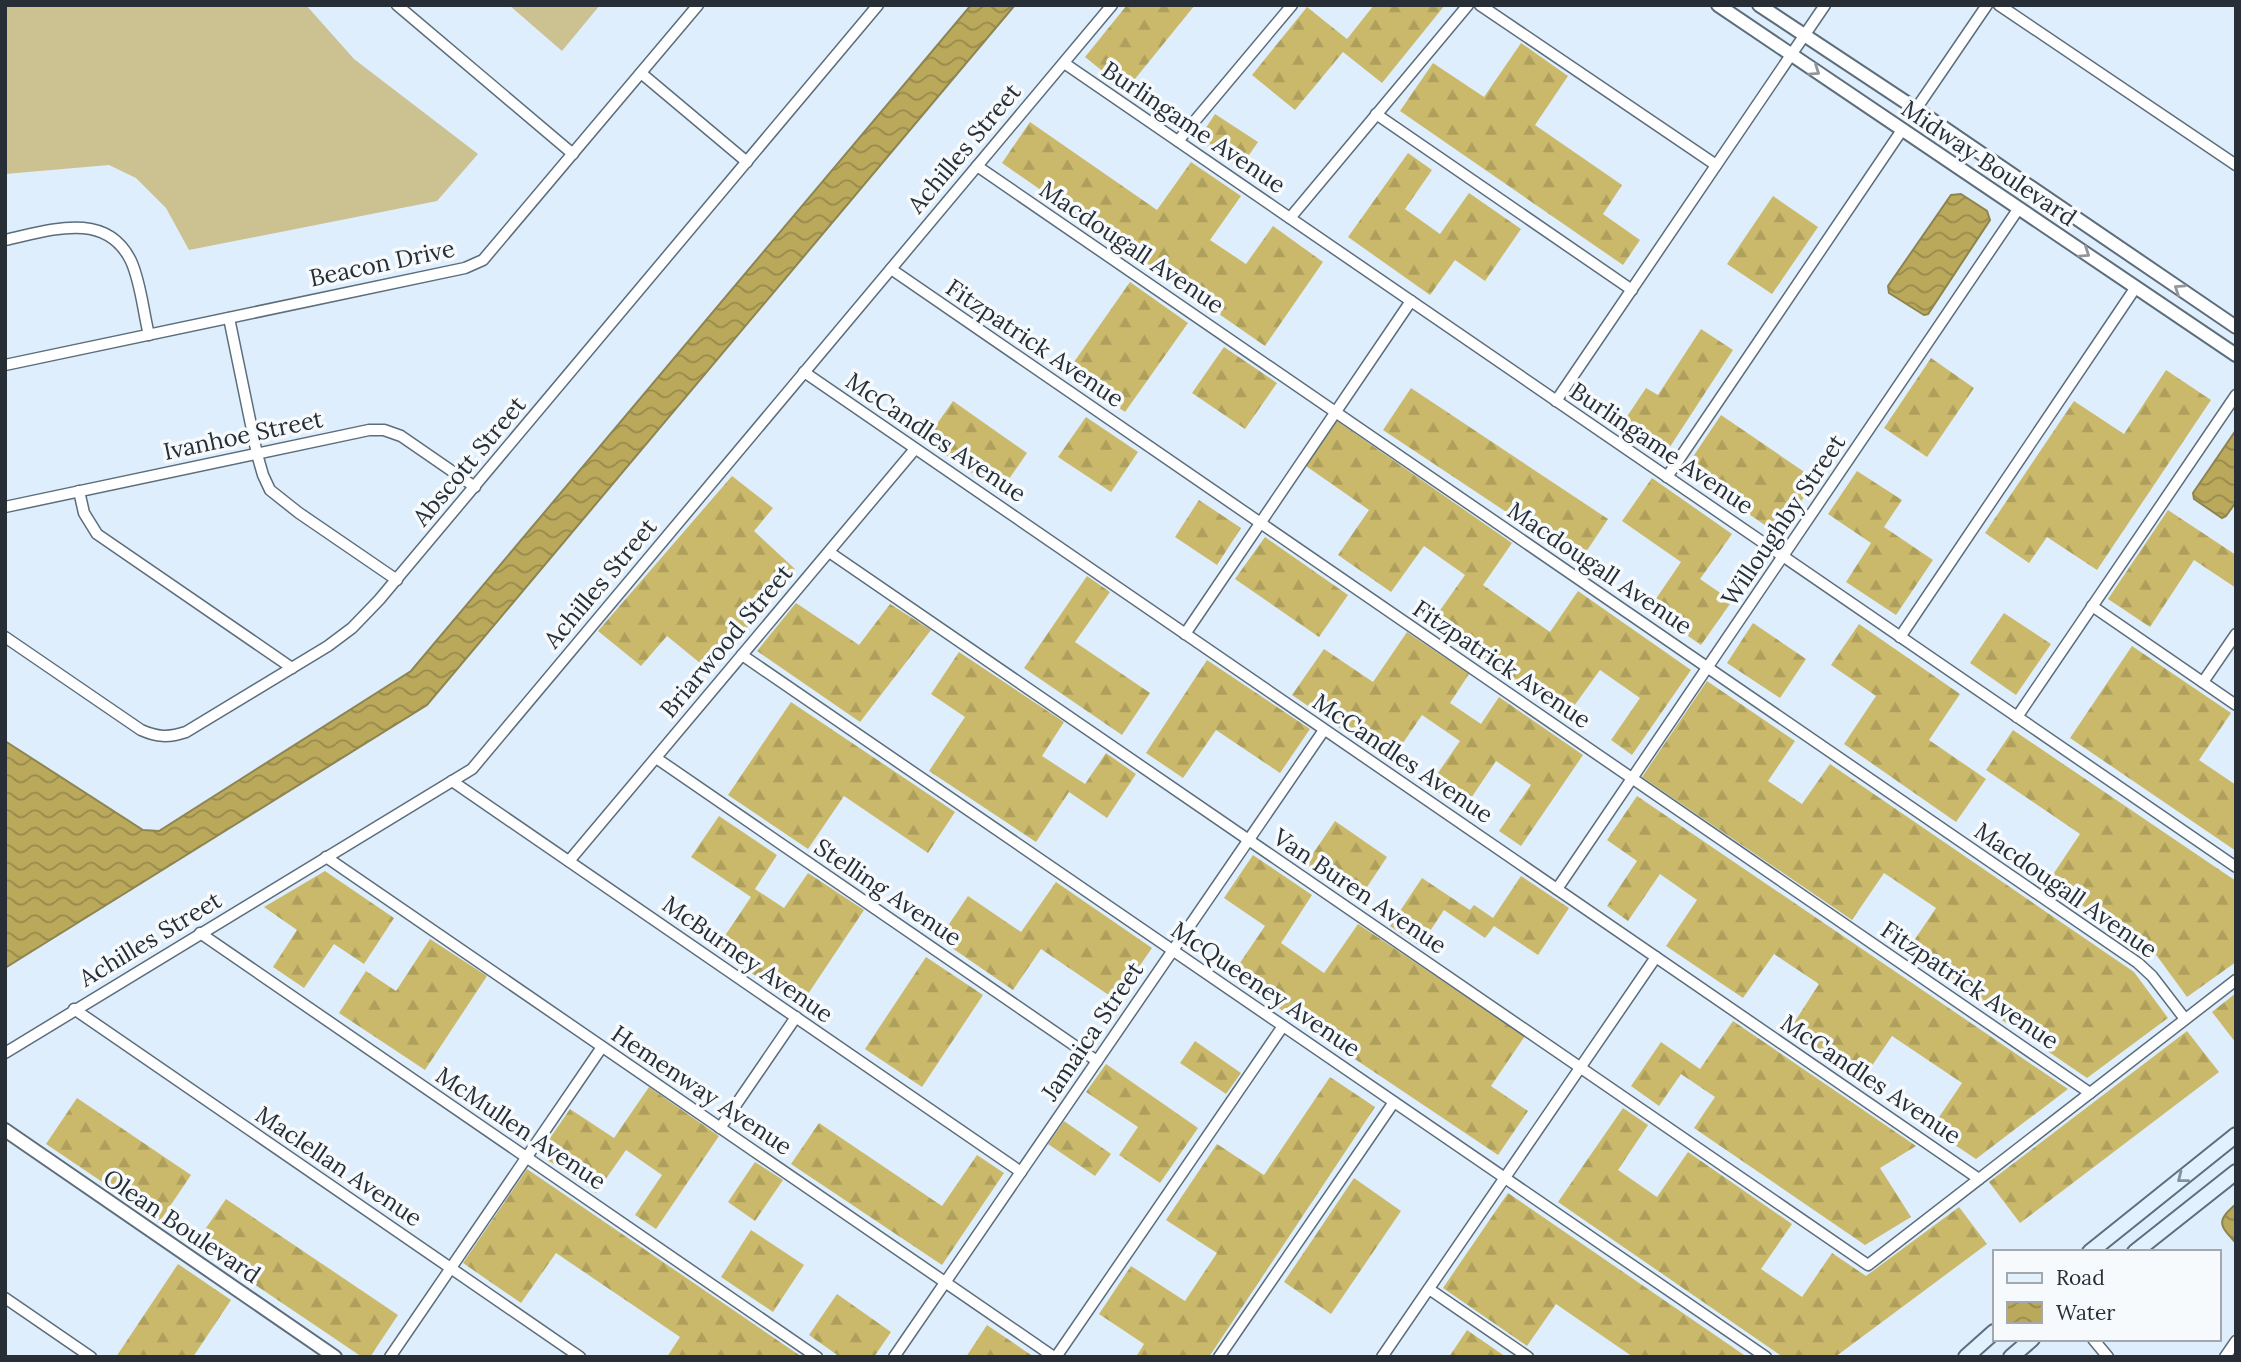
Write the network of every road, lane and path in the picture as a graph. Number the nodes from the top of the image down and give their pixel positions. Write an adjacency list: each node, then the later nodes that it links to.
1 (397, 5): 21 (street)
2 (698, 5): 16 (street, Beacon Drive)
3 (878, 5): 22 (street, Abscott Street)
4 (1112, 5): 15 (street, Achilles Street)
5 (1292, 5): 20 (street)
6 (1468, 5): 18 (street)
7 (1480, 5): 23 (street)
8 (1718, 5): 14 (street, Midway Boulevard)
9 (1759, 5): 13 (street, Midway Boulevard)
10 (1825, 5): 13 (street)
11 (1987, 5): 17 (street)
12 (1999, 5): 24 (street)
13 (1805, 34): 14 (street); 17 (street, Midway Boulevard)
14 (1791, 55): 19 (street, Midway Boulevard, one-way to 19); 23 (street)
15 (1064, 63): 20 (street, Burlingame Avenue); 25 (street, Achilles Street)
16 (641, 73): 21 (street, Beacon Drive); 22 (street)
17 (1916, 109): 34 (street, Midway Boulevard, one-way to 17)
18 (1376, 114): 27 (street); 31 (street)
19 (1902, 130): 26 (street, Midway Boulevard); 44 (street)
20 (1178, 141): 27 (street, Burlingame Avenue)
21 (573, 154): 33 (street, Beacon Drive)
22 (747, 162): 45 (street, Abscott Street)
23 (1716, 165): 31 (street)
24 (2236, 165)
25 (977, 166): 29 (street, Achilles Street); 41 (street, Macdougall Avenue)
26 (2019, 208): 30 (street, Midway Boulevard, one-way to 30); 50 (street, Willoughby Street)
27 (1290, 218): 32 (street, Burlingame Avenue)
28 (5, 240): 35 (street)
29 (891, 269): 38 (street, Achilles Street); 48 (street, Fitzpatrick Avenue)
30 (2136, 287): 36 (street, Midway Boulevard); 56 (street)
31 (1632, 290): 40 (street)
32 (1411, 301): 40 (street, Burlingame Avenue); 41 (street)
33 (229, 318): 35 (street, Beacon Drive); 43 (street)
34 (2236, 327)
35 (149, 335): 37 (street, Beacon Drive)
36 (2236, 355)
37 (5, 365)
38 (804, 372): 42 (street, McCandles Avenue); 66 (street, Achilles Street)
39 (2236, 395): 52 (street)
40 (1556, 401): 44 (street, Burlingame Avenue)
41 (1336, 412): 48 (street); 59 (street, Macdougall Avenue)
42 (915, 449): 49 (street, Briarwood Street); 53 (street, McCandles Avenue)
43 (257, 454): 45 (street, Ivanhoe Street); 46 (street, Ivanhoe Street); 51 (street)
44 (1667, 477): 50 (street, Burlingame Avenue)
45 (475, 487): 51 (street, Abscott Street)
46 (79, 491): 47 (street, Ivanhoe Street); 58 (street)
47 (5, 507)
48 (1260, 523): 53 (street); 65 (street, Fitzpatrick Avenue)
49 (829, 552): 57 (street, Briarwood Street); 67 (street, Van Buren Avenue)
50 (1783, 557): 56 (street, Burlingame Avenue); 59 (street, Willoughby Street)
51 (397, 580): 58 (street, Abscott Street)
52 (2092, 606): 60 (street); 62 (street)
53 (1185, 634): 63 (street, McCandles Avenue)
54 (2236, 634): 60 (street)
55 (5, 637): 58 (street, Abscott Street)
56 (1900, 637): 62 (street, Burlingame Avenue)
57 (742, 655): 64 (street, Briarwood Street); 73 (street, McQueeney Avenue)
58 (292, 668)
59 (1708, 668): 65 (street, Willoughby Street); 78 (street, Macdougall Avenue)
60 (2203, 682): 61 (street)
61 (2236, 705)
62 (2017, 717): 70 (street, Burlingame Avenue)
63 (1324, 730): 67 (street, Jamaica Street); 71 (street, McCandles Avenue)
64 (656, 758): 69 (street, Briarwood Street); 82 (street, Stelling Avenue)
65 (1633, 779): 71 (street, Willoughby Street); 84 (street, Fitzpatrick Avenue)
66 (452, 781): 68 (street, Achilles Street); 69 (street, McBurney Avenue)
67 (1249, 840): 73 (street, Jamaica Street); 83 (street, Van Buren Avenue)
68 (326, 857): 72 (street, Achilles Street); 80 (street, Hemenway Avenue)
69 (569, 861): 77 (street, McBurney Avenue)
70 (2236, 867)
71 (1557, 889): 74 (street, McCandles Avenue)
72 (200, 933): 76 (street, Achilles Street); 89 (street, McMullen Avenue)
73 (1173, 950): 79 (street, McQueeney Avenue); 82 (street, Jamaica Street)
74 (1656, 957): 83 (street); 93 (street, McCandles Avenue)
75 (2236, 980): 78 (street)
76 (74, 1009): 81 (street, Achilles Street); 96 (street, Maclellan Avenue)
77 (796, 1017): 86 (street); 90 (street, McBurney Avenue)
78 (2185, 1019): 84 (street)
79 (1283, 1027): 85 (street, McQueeney Avenue); 110 (street)
80 (603, 1047): 86 (street, Hemenway Avenue); 89 (street)
81 (5, 1053)
82 (1097, 1061): 90 (street, Jamaica Street)
83 (1580, 1068): 92 (street); 93 (street, Van Buren Avenue)
84 (2090, 1093): 93 (street)
85 (1394, 1102): 92 (street, McQueeney Avenue); 111 (street)
86 (720, 1128): 97 (street, Hemenway Avenue)
87 (5, 1130): 105 (street, Olean Boulevard)
88 (2236, 1135): 94 (main road, one-way to 94)
89 (527, 1157): 96 (street); 108 (street, McMullen Avenue)
90 (1021, 1172): 97 (street, Jamaica Street)
91 (2236, 1172): 95 (main road)
92 (1504, 1178): 98 (street); 114 (street, McQueeney Avenue)
93 (1979, 1179)
94 (2092, 1250)
95 (2138, 1250)
96 (451, 1268): 106 (street); 107 (street, Maclellan Avenue)
97 (945, 1282): 109 (street, Jamaica Street); 110 (street, Hemenway Avenue)
98 (1429, 1289): 112 (street); 113 (street)
99 (5, 1298): 104 (street)
100 (1993, 1333): 115 (main road)
101 (2030, 1341): 116 (main road)
102 (2095, 1341): 117 (street)
103 (2236, 1341): 118 (street)
104 (91, 1357)
105 (335, 1357)
106 (390, 1357)
107 (580, 1357)
108 (817, 1357)
109 (894, 1357)
110 (1055, 1357)
111 (1219, 1357)
112 (1382, 1357)
113 (1528, 1357)
114 (1766, 1357)
115 (1966, 1357)
116 (2011, 1357)
117 (2108, 1357)
118 (2225, 1357)

